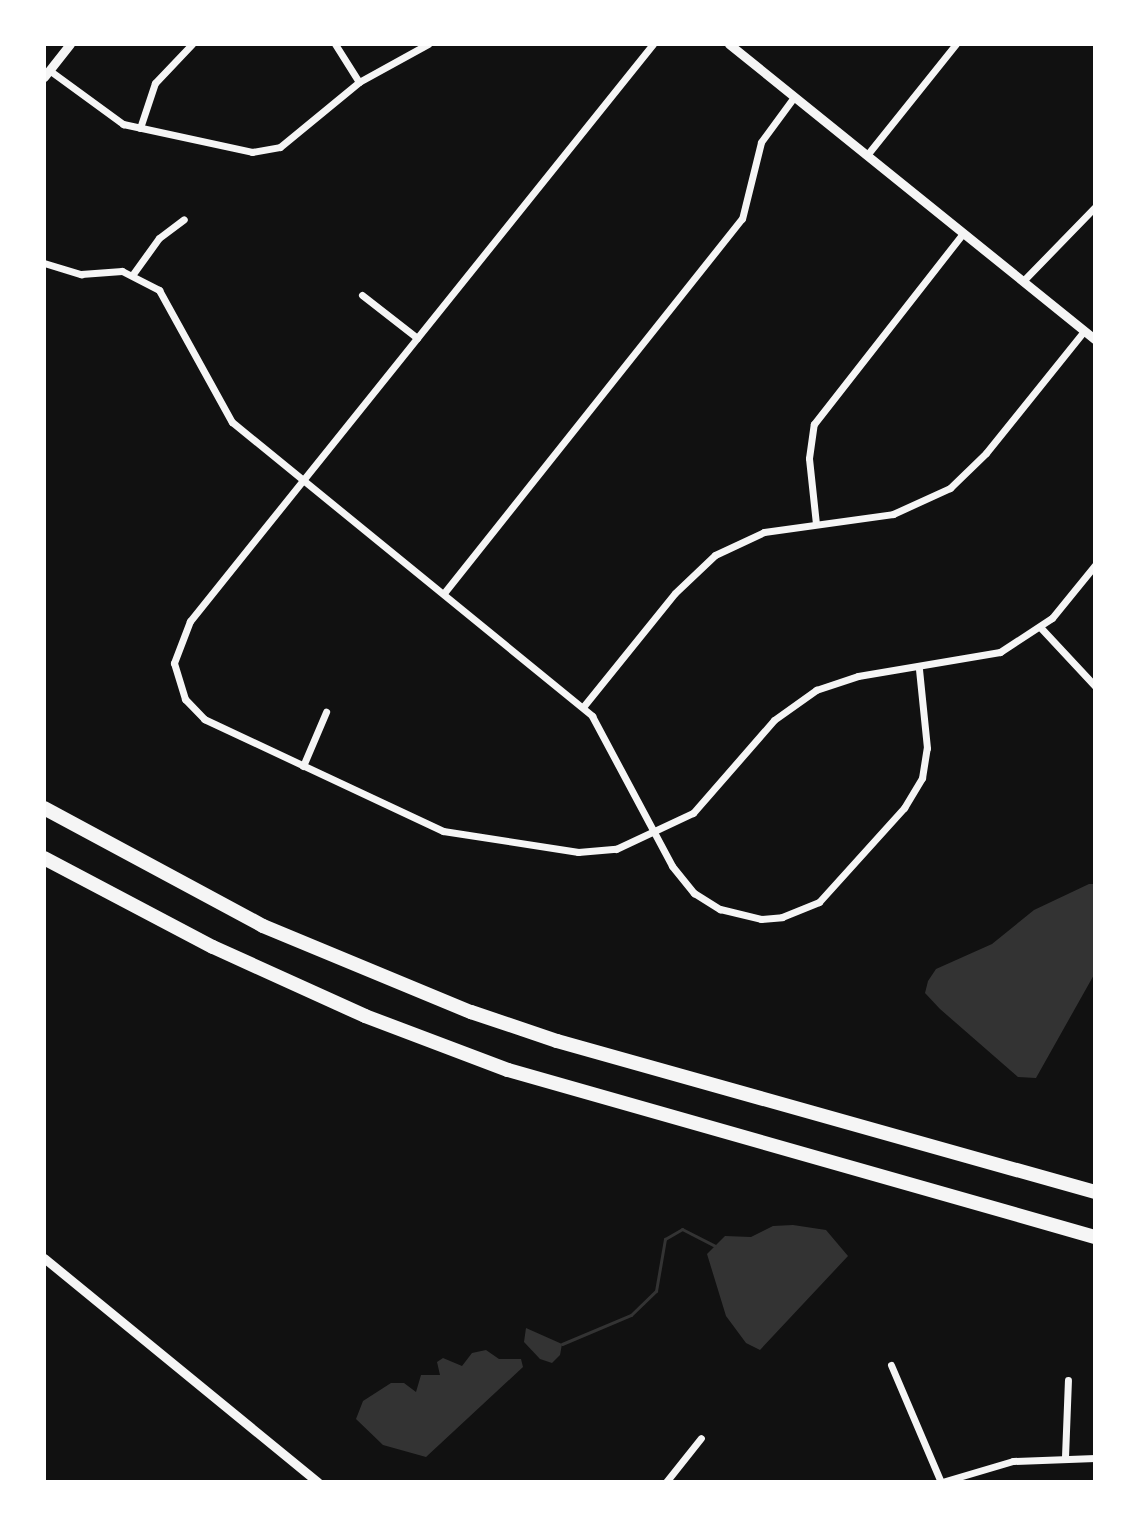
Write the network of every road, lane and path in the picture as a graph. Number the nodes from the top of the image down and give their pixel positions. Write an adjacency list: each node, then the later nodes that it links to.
1 (70, 44): 8 (street)
2 (192, 44): 11 (street)
3 (335, 44): 9 (street)
4 (428, 44): 9 (street)
5 (653, 44): 21 (street)
6 (729, 44): 10 (street)
7 (956, 44): 12 (street)
8 (47, 74): 11 (street)
9 (359, 82): 11 (street)
10 (794, 97): 12 (street); 26 (street)
11 (140, 128)
12 (867, 155): 15 (street)
13 (1095, 207): 18 (street)
14 (184, 219): 17 (street)
15 (963, 233): 18 (street); 24 (street)
16 (44, 263): 17 (street)
17 (133, 274): 23 (street)
18 (1023, 281): 20 (street)
19 (362, 295): 21 (street)
20 (1084, 331): 22 (street); 24 (street)
21 (417, 338): 23 (street)
22 (1095, 339)
23 (303, 480): 26 (street); 32 (street)
24 (816, 524): 30 (street)
25 (1095, 565): 27 (street)
26 (444, 593): 30 (street)
27 (1040, 627): 28 (street); 29 (street)
28 (919, 669): 34 (street); 34 (street)
29 (1095, 686)
30 (583, 707): 34 (street)
31 (326, 712): 32 (street)
32 (303, 766): 34 (street)
33 (48, 809): 36 (highway)
34 (656, 834)
35 (44, 858): 37 (highway)
36 (1095, 1192)
37 (1095, 1237)
38 (44, 1258): 44 (street)
39 (891, 1365): 46 (street)
40 (1068, 1380): 42 (street)
41 (701, 1438): 45 (street)
42 (1065, 1457): 43 (street); 46 (street)
43 (1095, 1458)
44 (318, 1482)
45 (666, 1482)
46 (941, 1482)

